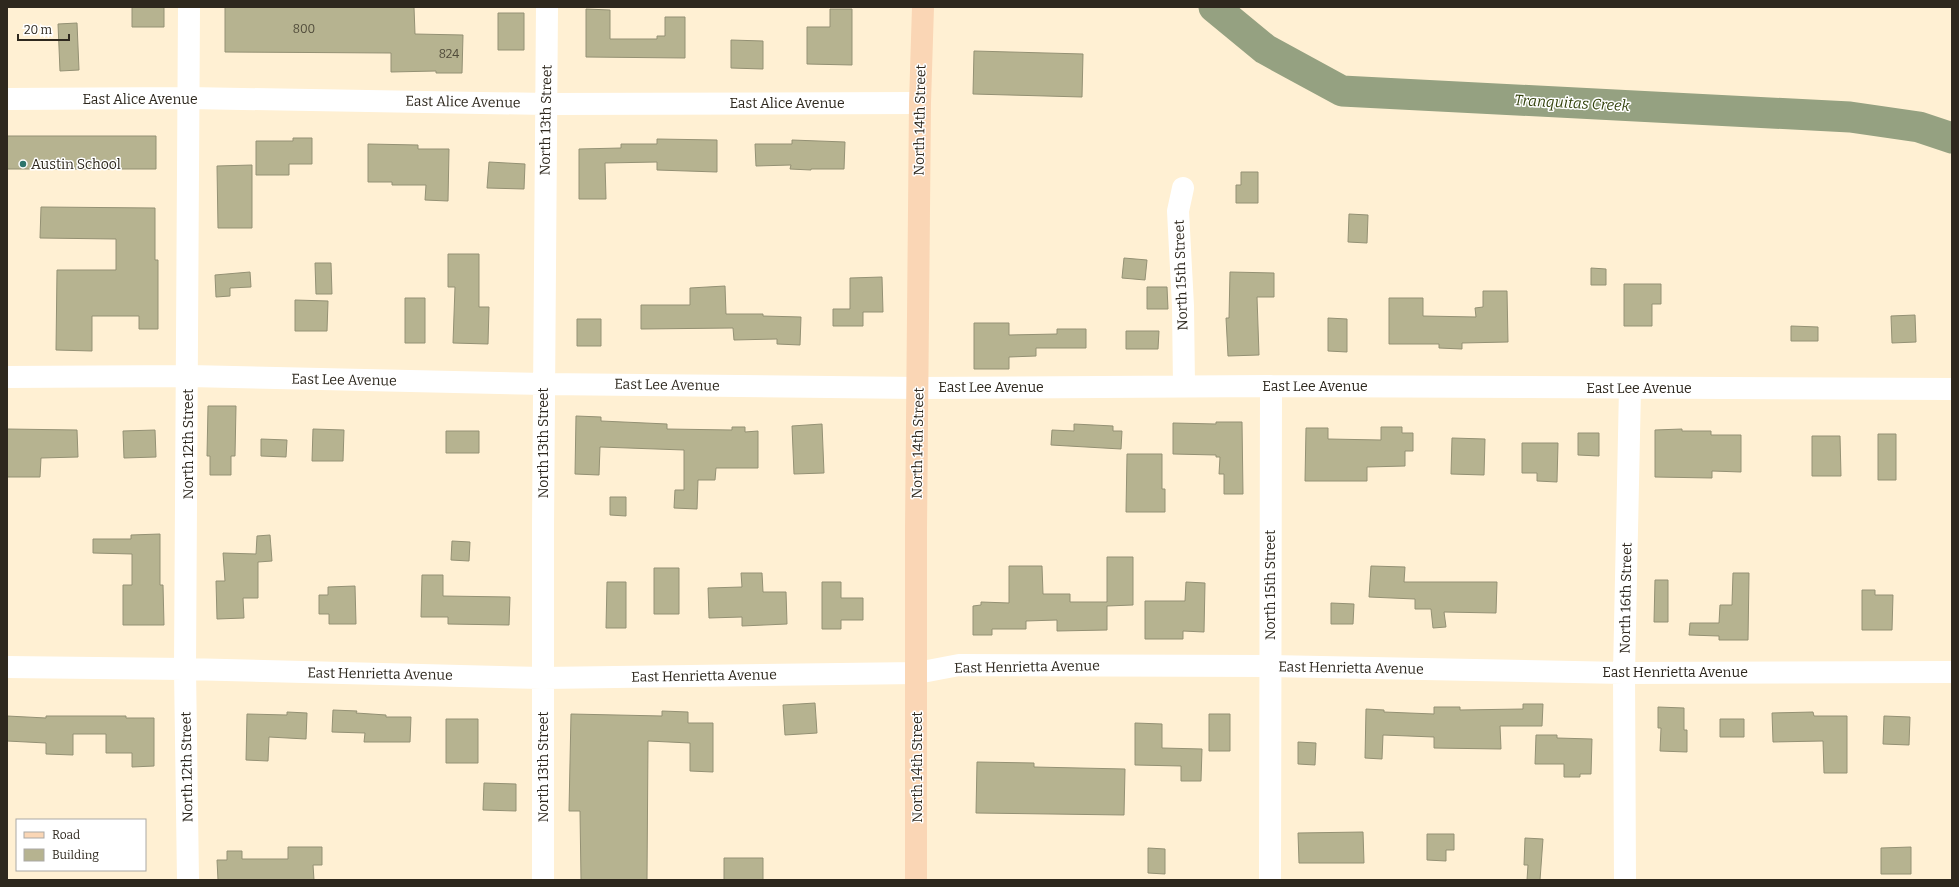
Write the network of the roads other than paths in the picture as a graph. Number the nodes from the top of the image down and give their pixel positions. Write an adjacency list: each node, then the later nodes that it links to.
1 (189, 7): 4 (street, North 12th Street)
2 (548, 7): 7 (street, North 13th Street)
3 (923, 7): 6 (main road, North 14th Street)
4 (188, 98): 5 (street, East Alice Avenue); 7 (street, East Alice Avenue); 9 (street, North 12th Street)
5 (7, 100)
6 (920, 103): 7 (street, East Alice Avenue); 14 (main road, North 14th Street)
7 (546, 104): 11 (street, North 13th Street)
8 (1183, 188): 12 (street, North 15th Street)
9 (188, 376): 10 (street, East Lee Avenue); 11 (street, East Lee Avenue); 19 (street, North 12th Street)
10 (7, 377)
11 (544, 384): 14 (street, East Lee Avenue); 23 (street, North 13th Street)
12 (1184, 386): 13 (street, East Lee Avenue); 14 (street, East Lee Avenue)
13 (1271, 386): 15 (street, East Lee Avenue); 17 (street, North 15th Street)
14 (919, 388): 21 (main road, North 14th Street)
15 (1630, 388): 16 (street, East Lee Avenue); 22 (street, North 16th Street)
16 (1952, 389)
17 (1269, 666): 21 (street, East Henrietta Avenue); 22 (street, East Henrietta Avenue); 27 (street, North 15th Street)
18 (7, 667): 19 (street, East Henrietta Avenue)
19 (185, 669): 23 (street, East Henrietta Avenue); 24 (street, North 12th Street)
20 (1952, 672): 22 (street, East Henrietta Avenue)
21 (917, 673): 23 (street, East Henrietta Avenue); 26 (main road, North 14th Street)
22 (1624, 673): 28 (street, North 16th Street)
23 (542, 678): 25 (street, North 13th Street)
24 (188, 880)
25 (543, 880)
26 (916, 880)
27 (1270, 880)
28 (1625, 880)

